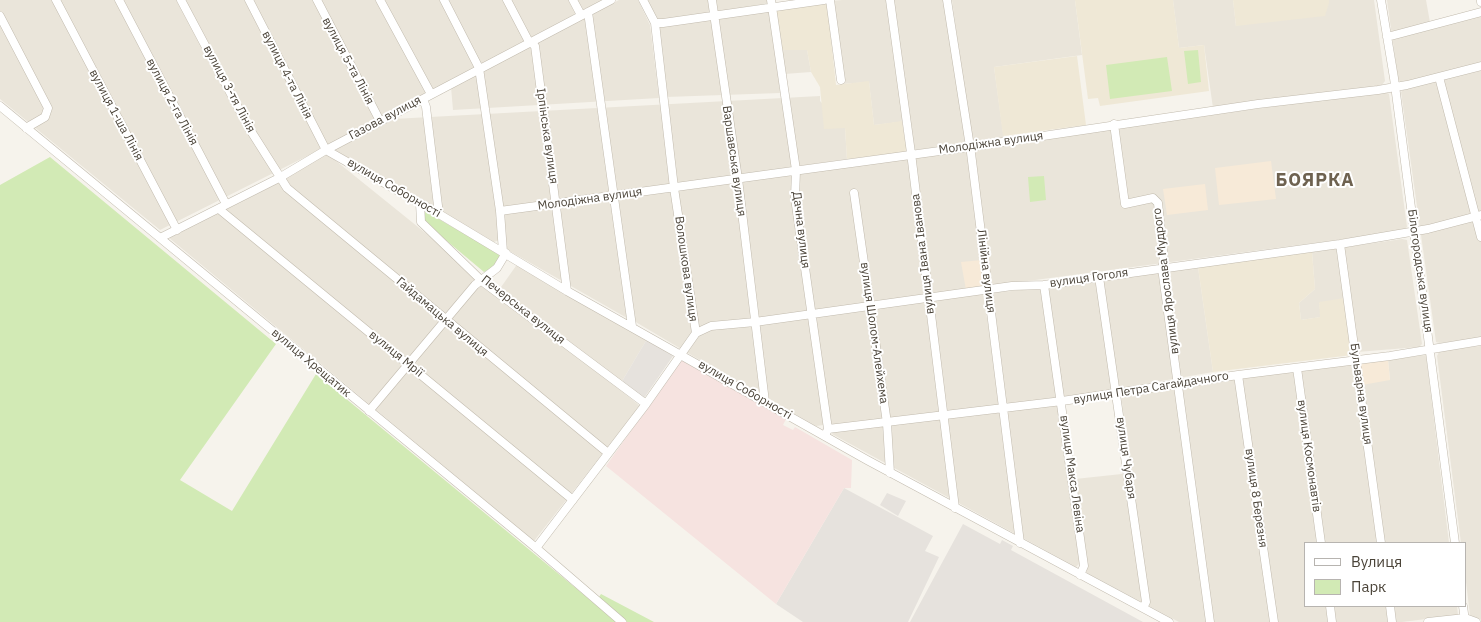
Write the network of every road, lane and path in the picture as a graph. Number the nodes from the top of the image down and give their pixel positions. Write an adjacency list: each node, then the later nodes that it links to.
1 (56, 0): 52 (street, вулиця 1-ша Лінія)
2 (119, 0): 48 (street, вулиця 2-га Лінія)
3 (181, 0): 41 (street, вулиця 3-тя Лінія)
4 (248, 0): 38 (street, вулиця 4-та Лінія)
5 (317, 0): 34 (street, вулиця 5-та Лінія)
6 (380, 0): 31 (street)
7 (444, 0): 27 (street)
8 (507, 0): 25 (street, Ірпінська вулиця)
9 (574, 0): 20 (street)
10 (611, 0): 20 (street, Газова вулиця)
11 (643, 0): 23 (street, Волошкова вулиця)
12 (712, 0): 22 (street, Варшавська вулиця)
13 (824, 0): 18 (street)
14 (830, 0): 29 (street)
15 (890, 0): 39 (street, вулиця Івана Іванова)
16 (947, 0): 37 (street, Лінійна вулиця)
17 (1381, 0): 24 (street, Білогородська вулиця)
18 (772, 3): 22 (street); 40 (street, Дачна вулиця)
19 (1481, 12): 24 (street)
20 (585, 13): 25 (street, Газова вулиця); 45 (street)
21 (0, 16): 36 (street)
22 (716, 16): 23 (street); 42 (street, Варшавська вулиця)
23 (654, 22): 43 (street, Волошкова вулиця)
24 (1387, 37): 30 (street, Білогородська вулиця)
25 (532, 43): 27 (street, Газова вулиця); 47 (street, Ірпінська вулиця)
26 (1481, 66): 28 (street, Молодіжна вулиця)
27 (479, 68): 31 (street, Газова вулиця); 49 (street)
28 (1439, 77): 30 (street, Молодіжна вулиця); 51 (street)
29 (841, 80)
30 (1395, 87): 35 (street, Молодіжна вулиця); 53 (street, Білогородська вулиця)
31 (431, 94): 32 (street, Газова вулиця)
32 (423, 99): 34 (street, Газова вулиця); 50 (street)
33 (0, 106): 36 (street, вулиця Хрещатик)
34 (380, 121): 38 (street, Газова вулиця)
35 (1114, 124): 37 (street, Молодіжна вулиця); 58 (street, вулиця Ярослава Мудрого)
36 (26, 128): 55 (street, вулиця Хрещатик)
37 (970, 147): 39 (street, Молодіжна вулиця); 62 (street, Лінійна вулиця)
38 (326, 150): 41 (street, Газова вулиця); 46 (street, вулиця Соборності)
39 (911, 153): 40 (street, Молодіжна вулиця); 64 (street, вулиця Івана Іванова)
40 (796, 170): 42 (street, Молодіжна вулиця); 66 (street, Дачна вулиця)
41 (279, 178): 48 (street, Газова вулиця); 67 (street, Гайдамацька вулиця)
42 (738, 179): 43 (street, Молодіжна вулиця); 68 (street, Варшавська вулиця)
43 (674, 188): 45 (street, Молодіжна вулиця); 70 (street, Волошкова вулиця)
44 (854, 193): 65 (street, вулиця Шолом-Алейхема)
45 (615, 196): 47 (street, Молодіжна вулиця); 69 (street)
46 (420, 203): 50 (street, вулиця Соборності); 60 (street, Печерська вулиця)
47 (557, 204): 49 (street, Молодіжна вулиця); 63 (street, Ірпінська вулиця)
48 (222, 206): 52 (street, Газова вулиця); 75 (street, вулиця Мрії)
49 (500, 211): 57 (street)
50 (439, 214): 57 (street, вулиця Соборності)
51 (1478, 216): 53 (street, вулиця Гоголя); 54 (street)
52 (177, 230): 55 (street, Газова вулиця)
53 (1414, 232): 56 (street, вулиця Гоголя); 72 (street, Білогородська вулиця)
54 (1481, 237)
55 (160, 238): 84 (street, вулиця Хрещатик)
56 (1340, 244): 58 (street, вулиця Гоголя); 74 (street, Бульварна вулиця)
57 (504, 252): 60 (street); 63 (street, вулиця Соборності)
58 (1162, 268): 59 (street, вулиця Гоголя); 78 (street, вулиця Ярослава Мудрого)
59 (1099, 277): 61 (street, вулиця Гоголя); 79 (street, вулиця Чубаря)
60 (482, 279): 67 (street); 82 (street, Печерська вулиця)
61 (1044, 284): 62 (street, вулиця Гоголя); 80 (street, вулиця Макса Левіна)
62 (988, 290): 64 (street, вулиця Гоголя); 83 (street, Лінійна вулиця)
63 (567, 291): 69 (street, вулиця Соборності)
64 (928, 298): 65 (street, вулиця Гоголя); 85 (street, вулиця Івана Іванова)
65 (869, 306): 66 (street, вулиця Гоголя); 86 (street, вулиця Шолом-Алейхема)
66 (813, 313): 68 (street, вулиця Гоголя); 87 (street, Дачна вулиця)
67 (446, 320): 75 (street); 88 (street, Гайдамацька вулиця)
68 (755, 322): 70 (street, вулиця Гоголя); 81 (street, Варшавська вулиця)
69 (632, 326): 73 (street, вулиця Соборності)
70 (696, 333): 73 (street, Волошкова вулиця)
71 (1481, 341): 72 (street, вулиця Петра Сагайдачного)
72 (1431, 350): 74 (street, вулиця Петра Сагайдачного); 94 (street, Білогородська вулиця)
73 (682, 354): 81 (street, вулиця Соборності); 82 (street, Волошкова вулиця)
74 (1356, 361): 76 (street, вулиця Петра Сагайдачного); 93 (street, Бульварна вулиця)
75 (409, 364): 84 (street); 90 (street, вулиця Мрії)
76 (1297, 368): 77 (street, вулиця Петра Сагайдачного); 92 (street, вулиця Космонавтів)
77 (1238, 375): 78 (street, вулиця Петра Сагайдачного); 106 (street, вулиця 8 Березня)
78 (1178, 383): 79 (street, вулиця Петра Сагайдачного); 105 (street, вулиця Ярослава Мудрого)
79 (1117, 393): 80 (street, вулиця Петра Сагайдачного); 101 (street, вулиця Чубаря)
80 (1062, 401): 83 (street, вулиця Петра Сагайдачного); 97 (street, вулиця Макса Левіна)
81 (765, 402): 87 (street, вулиця Соборності)
82 (646, 404): 88 (street, Волошкова вулиця)
83 (1003, 409): 85 (street, вулиця Петра Сагайдачного); 95 (street, Лінійна вулиця)
84 (369, 411): 96 (street, вулиця Хрещатик)
85 (945, 417): 86 (street, вулиця Петра Сагайдачного); 91 (street, вулиця Івана Іванова)
86 (887, 423): 87 (street, вулиця Петра Сагайдачного); 89 (street, вулиця Шолом-Алейхема)
87 (826, 433): 89 (street, вулиця Соборності)
88 (608, 453): 90 (street, Волошкова вулиця)
89 (890, 473): 91 (street, вулиця Соборності)
90 (573, 500): 96 (street, Волошкова вулиця)
91 (955, 508): 95 (street, вулиця Соборності)
92 (1321, 542)
93 (1381, 542)
94 (1455, 542)
95 (1020, 543): 97 (street, вулиця Соборності)
96 (536, 548): 103 (street, вулиця Хрещатик)
97 (1080, 575): 101 (street, вулиця Соборності)
98 (1330, 607): 107 (street)
99 (1390, 607): 108 (street)
100 (1463, 607): 102 (street)
101 (1143, 608): 104 (street, вулиця Соборності)
102 (1465, 620): 109 (street); 110 (street)
103 (622, 622)
104 (1169, 622)
105 (1210, 622)
106 (1274, 622)
107 (1332, 622)
108 (1392, 622)
109 (1428, 622)
110 (1476, 622)

